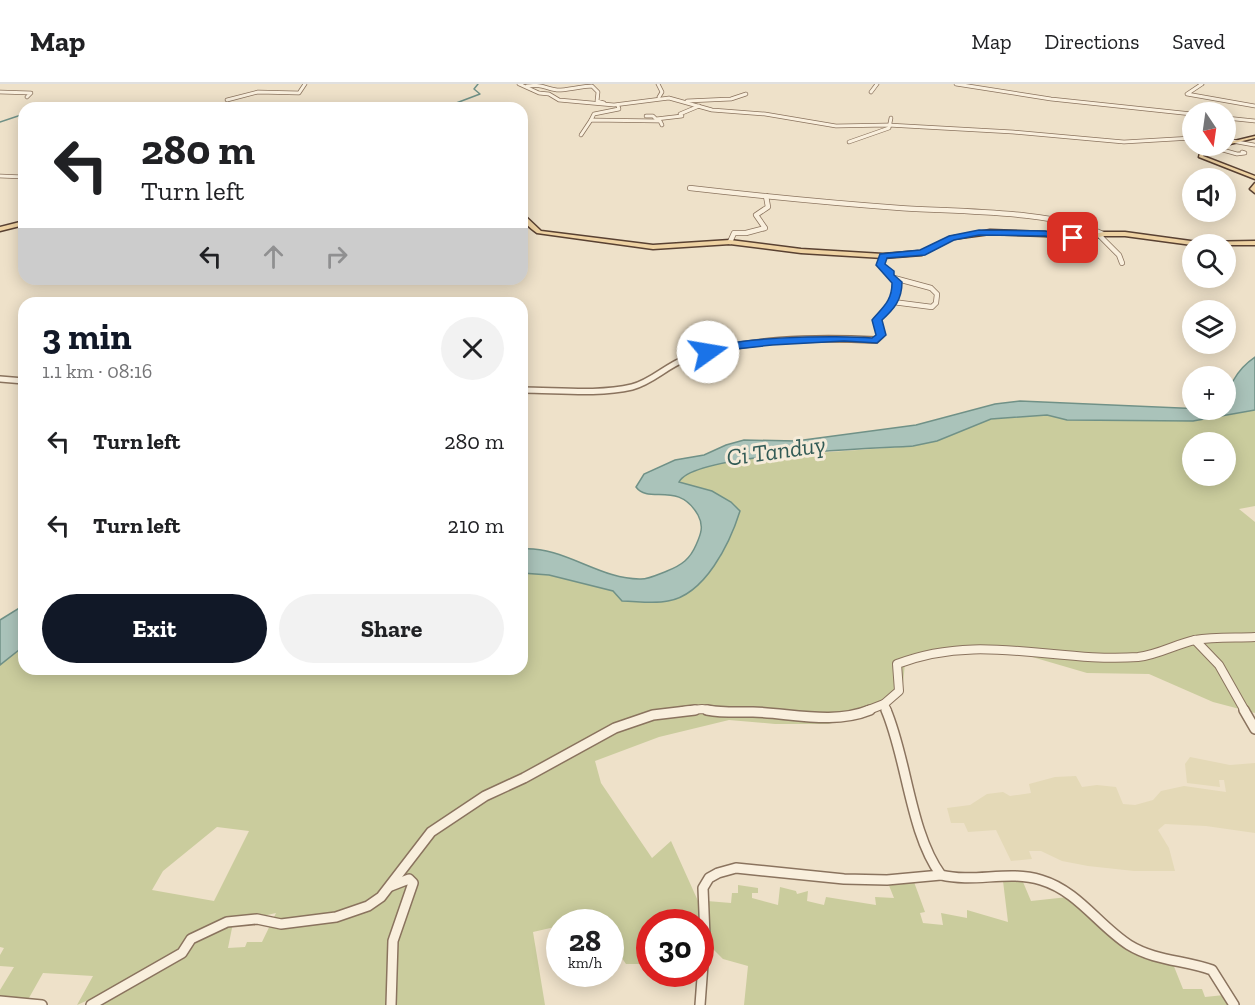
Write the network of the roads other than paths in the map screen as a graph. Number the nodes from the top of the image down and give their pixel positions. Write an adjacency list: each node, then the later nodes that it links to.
1 (305, 84): 14 (street)
2 (519, 84): 7 (street)
3 (658, 84): 13 (street)
4 (877, 84): 10 (street)
5 (956, 84): 19 (street)
6 (1202, 84): 18 (street)
7 (525, 86): 16 (street); 16 (street)
8 (10, 87): 9 (street)
9 (0, 92): 12 (street)
10 (871, 92)
11 (747, 94): 15 (street)
12 (27, 97)
13 (659, 98): 15 (street); 16 (street)
14 (227, 100)
15 (685, 101): 17 (street)
16 (615, 105): 25 (street)
17 (699, 106): 20 (street); 27 (street)
18 (1255, 106)
19 (1182, 113)
20 (756, 114): 23 (street); 28 (street)
21 (645, 116): 27 (street)
22 (891, 118): 28 (street)
23 (753, 119)
24 (1236, 119): 26 (street)
25 (591, 120): 27 (street); 30 (street)
26 (1255, 121)
27 (662, 122)
28 (888, 125): 29 (street); 36 (street)
29 (958, 130): 31 (street); 33 (street)
30 (581, 135)
31 (958, 135)
32 (1255, 137): 35 (main road)
33 (1182, 139)
34 (1236, 141): 35 (main road)
35 (1240, 141): 37 (street)
36 (849, 142)
37 (1254, 145): 38 (street)
38 (1237, 150)
39 (1242, 152): 40 (street)
40 (1236, 154)
41 (1202, 156): 44 (main road)
42 (0, 176): 43 (street)
43 (18, 177)
44 (1255, 178)
45 (1255, 184): 47 (main road)
46 (690, 188): 48 (street)
47 (1255, 192)
48 (766, 196): 52 (street); 53 (street)
49 (528, 224): 53 (main road)
50 (18, 225): 51 (main road)
51 (0, 230)
52 (1101, 235): 54 (main road); 57 (main road); 58 (street)
53 (730, 242): 57 (main road)
54 (1182, 243)
55 (1236, 243): 56 (main road)
56 (1255, 243)
57 (883, 256): 59 (street)
58 (1122, 263)
59 (890, 275): 60 (street); 60 (street)
60 (893, 303): 63 (street)
61 (0, 380): 62 (street)
62 (18, 381)
63 (528, 390)
64 (1255, 637): 65 (street)
65 (1195, 640): 66 (street); 67 (street)
66 (884, 704): 68 (street); 69 (street)
67 (1255, 729)
68 (940, 875): 74 (street); 75 (street)
69 (388, 888): 72 (street); 73 (street)
70 (0, 1001): 71 (street)
71 (42, 1005)
72 (91, 1005)
73 (391, 1005)
74 (700, 1005)
75 (1234, 1005)

